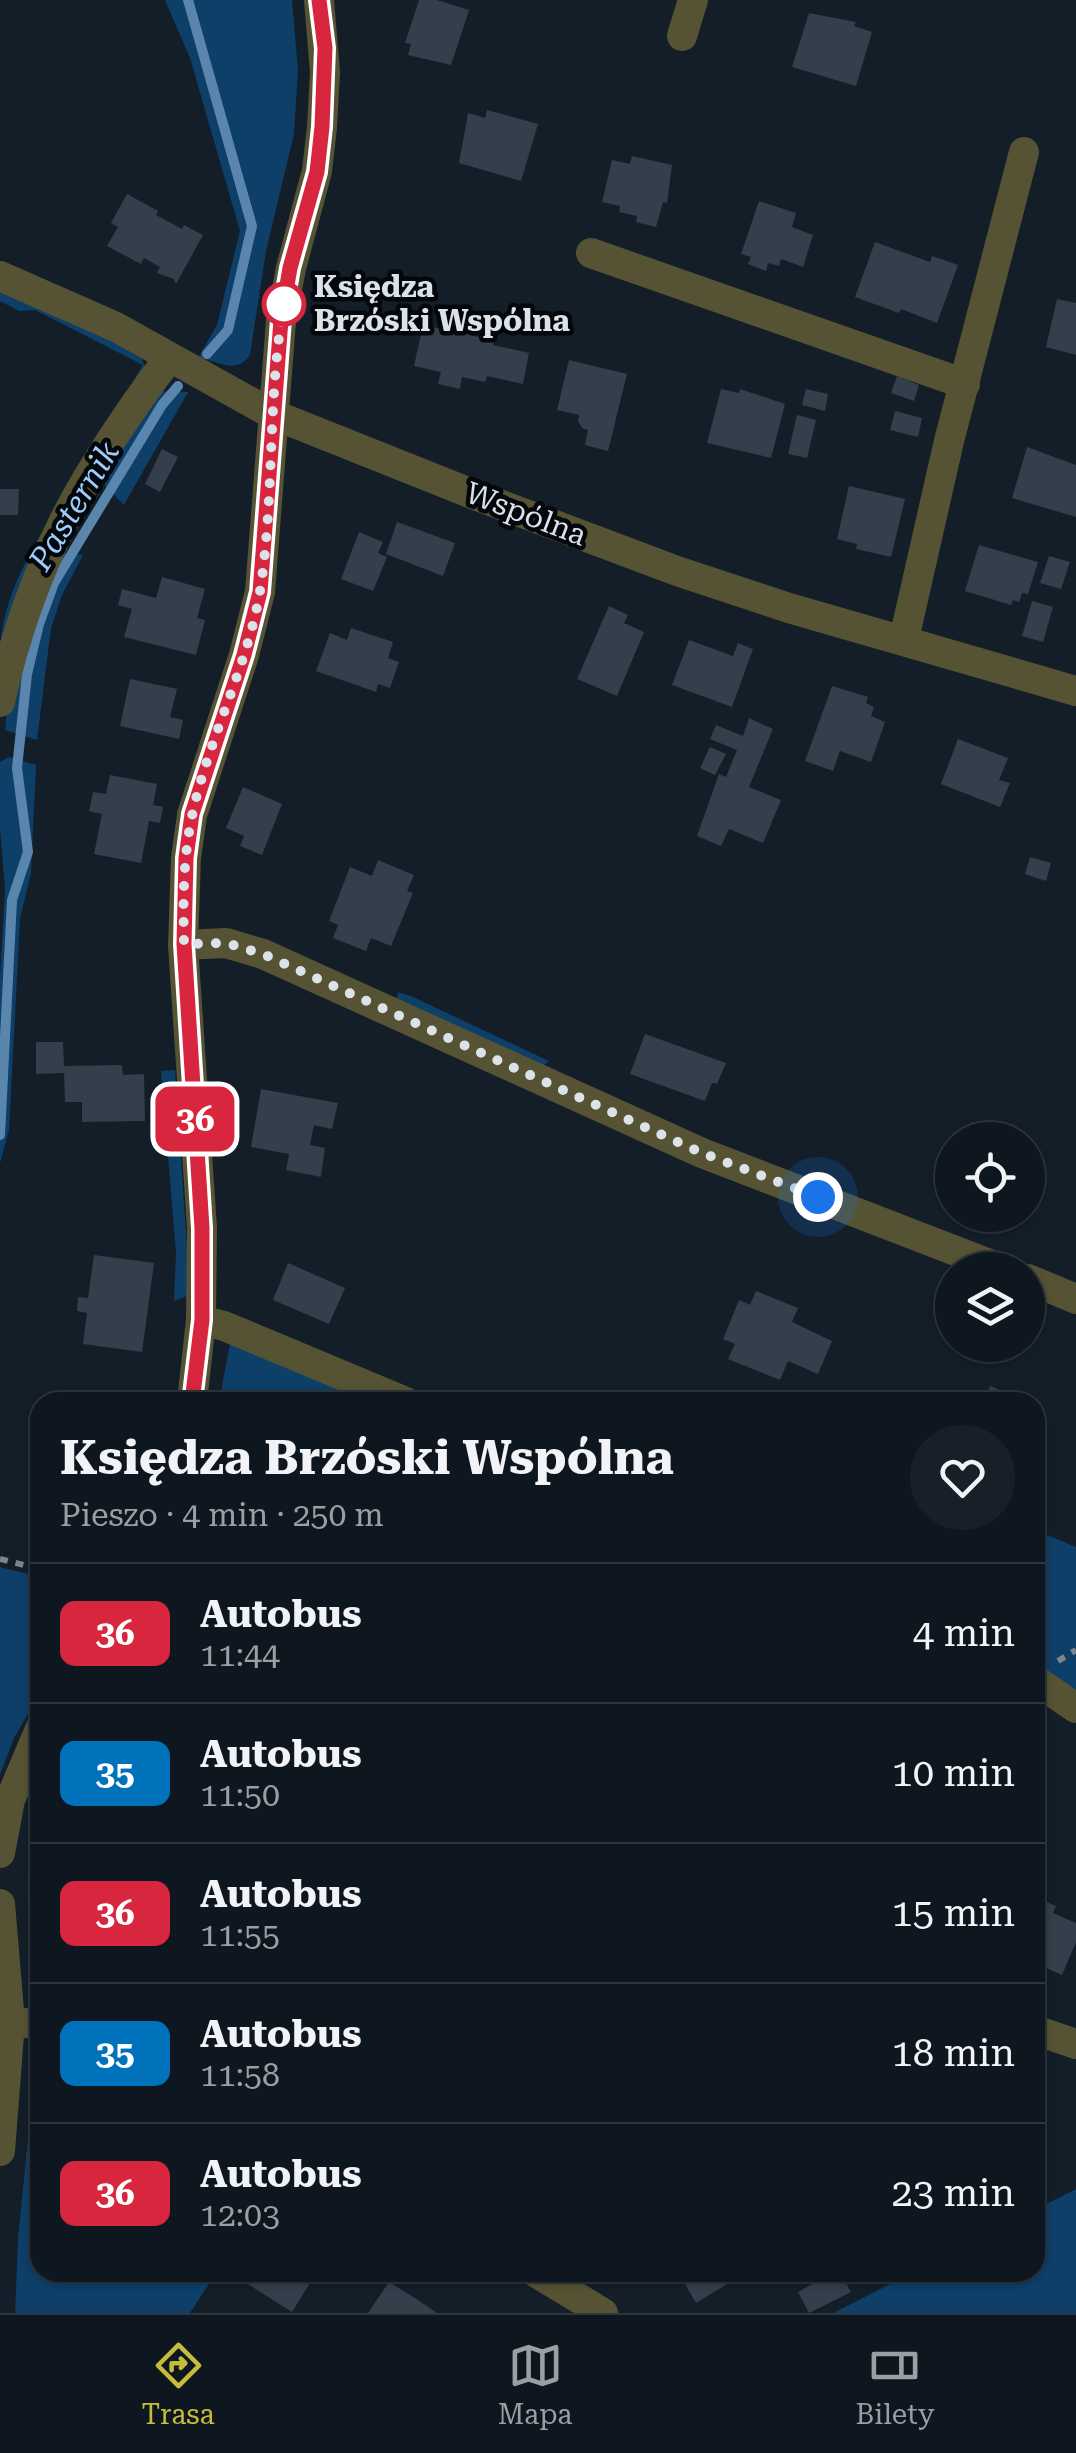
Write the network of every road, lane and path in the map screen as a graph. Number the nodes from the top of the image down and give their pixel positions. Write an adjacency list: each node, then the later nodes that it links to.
1 (319, 0): 9 (street)
2 (693, 0): 3 (street)
3 (682, 36)
4 (1024, 152): 8 (street)
5 (591, 253): 8 (street)
6 (0, 276): 7 (street, Wspólna)
7 (168, 358): 9 (street, Wspólna); 12 (street)
8 (965, 384): 10 (street)
9 (272, 414): 10 (street, Wspólna); 13 (street)
10 (904, 640): 11 (street, Wspólna)
11 (1076, 690)
12 (0, 702)
13 (184, 944): 14 (street); 17 (street)
14 (958, 1252)
15 (1045, 1286): 16 (street)
16 (1076, 1298)
17 (202, 1320): 18 (street); 19 (street)
18 (193, 1392)
19 (382, 1392)
20 (0, 1559): 21 (path)
21 (30, 1566)
22 (1045, 1687): 23 (street)
23 (1076, 1708)
24 (30, 1752): 25 (street)
25 (0, 1853)
26 (0, 1904): 27 (street)
27 (0, 1939): 28 (street)
28 (25, 2023): 31 (street)
29 (1045, 2033): 30 (street)
30 (1076, 2044)
31 (0, 2151)
32 (551, 2282): 33 (street)
33 (602, 2313)

